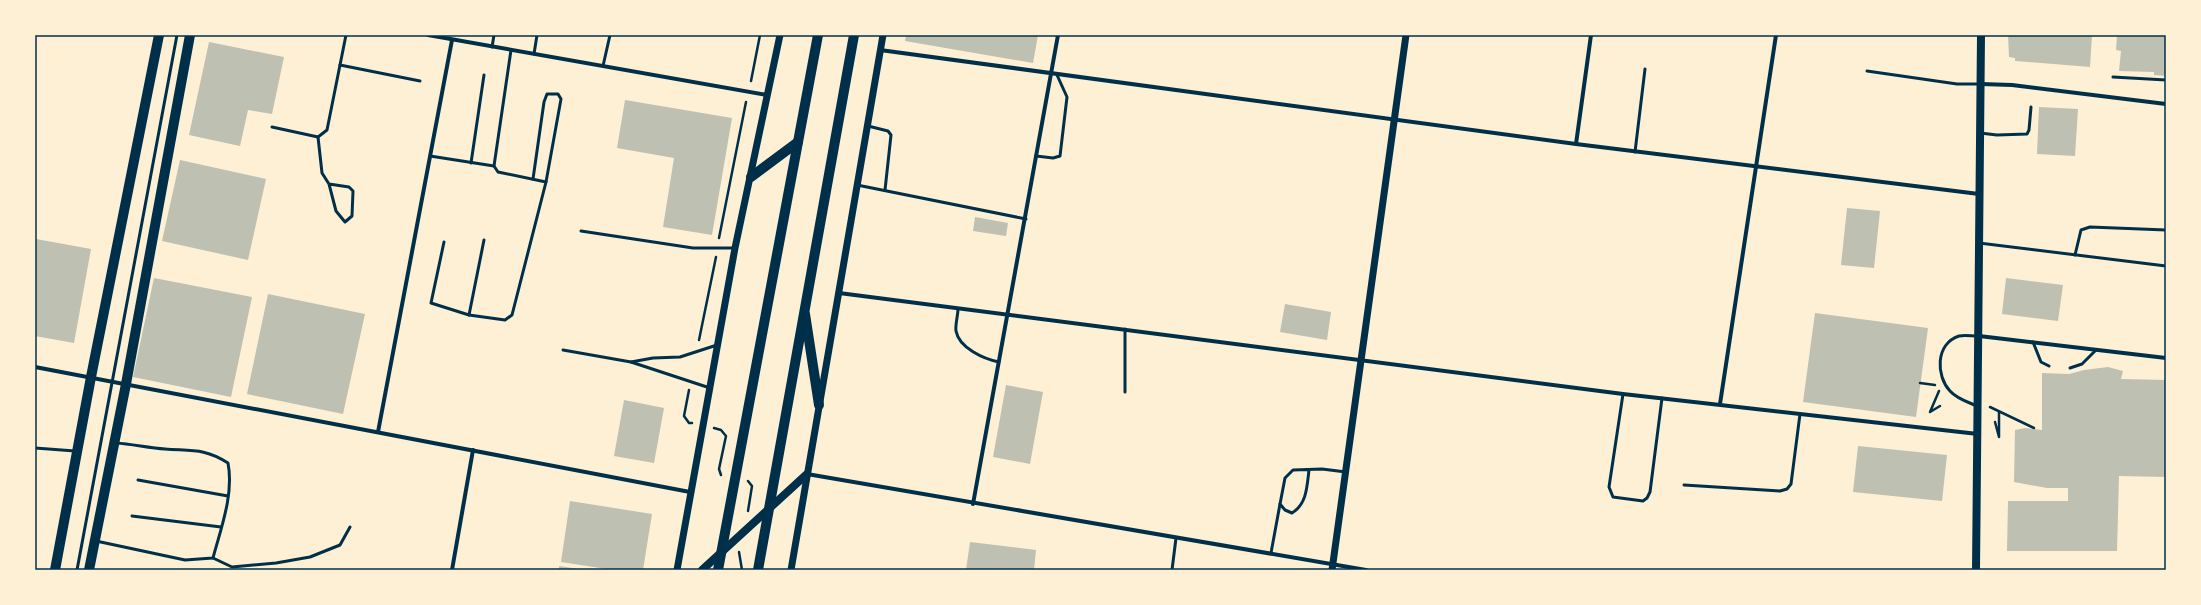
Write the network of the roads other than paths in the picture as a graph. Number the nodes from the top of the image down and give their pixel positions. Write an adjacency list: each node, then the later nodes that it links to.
1 (159, 35): 84 (main road)
2 (177, 35): 85 (lane)
3 (190, 35): 86 (main road)
4 (346, 35): 23 (lane)
5 (428, 35): 18 (street)
6 (494, 35): 19 (lane)
7 (537, 35): 22 (lane)
8 (610, 35): 24 (lane)
9 (780, 35): 34 (street)
10 (818, 35): 42 (main road)
11 (854, 35): 67 (main road)
12 (883, 35): 21 (street)
13 (1058, 35): 27 (street)
14 (1406, 35): 37 (street)
15 (1591, 35): 43 (street)
16 (1776, 35): 49 (street)
17 (1981, 35): 33 (main road)
18 (452, 40): 19 (street); 45 (street)
19 (492, 47): 20 (street)
20 (511, 50): 22 (street); 48 (lane)
21 (880, 50): 27 (street); 38 (street)
22 (534, 54): 24 (street)
23 (340, 65): 32 (lane); 41 (lane)
24 (603, 66): 34 (street)
25 (1645, 69): 44 (lane)
26 (1867, 71): 33 (lane)
27 (1050, 74): 29 (street); 46 (street)
28 (484, 75): 47 (lane)
29 (1057, 75): 37 (street); 46 (lane)
30 (2113, 77): 31 (lane)
31 (2166, 80)
32 (420, 81)
33 (1980, 84): 35 (street); 40 (main road)
34 (767, 95): 50 (street)
35 (2166, 104)
36 (2031, 107): 40 (lane)
37 (1394, 119): 43 (street); 78 (street)
38 (867, 126): 54 (street); 55 (lane)
39 (272, 127): 41 (lane)
40 (1980, 133): 56 (main road)
41 (318, 137): 53 (lane)
42 (798, 142): 50 (main road); 116 (main road)
43 (1576, 144): 44 (street)
44 (1635, 152): 49 (street)
45 (430, 156): 47 (lane); 95 (street)
46 (1036, 156): 57 (street)
47 (470, 163): 48 (lane)
48 (494, 166): 51 (lane)
49 (1755, 168): 56 (street); 91 (street)
50 (751, 178): 63 (street)
51 (533, 179): 52 (lane); 52 (lane)
52 (546, 182): 69 (lane)
53 (328, 184): 53 (lane)
54 (857, 185): 55 (lane); 66 (street)
55 (885, 190): 57 (lane)
56 (1980, 194): 62 (main road)
57 (1026, 219): 70 (street)
58 (581, 230): 63 (lane)
59 (2166, 230): 64 (lane)
60 (484, 240): 69 (lane)
61 (444, 242): 69 (lane)
62 (1979, 243): 64 (lane); 72 (main road)
63 (735, 248): 74 (street)
64 (2075, 255): 65 (lane)
65 (2166, 266)
66 (839, 293): 68 (street); 92 (street)
67 (804, 304): 92 (main road); 110 (main road)
68 (958, 309): 70 (street); 80 (lane)
69 (469, 315)
70 (1008, 315): 71 (street); 80 (street)
71 (1125, 329): 78 (street); 88 (lane)
72 (1979, 336): 73 (street); 93 (main road); 93 (lane)
73 (2033, 342): 76 (street); 81 (lane)
74 (719, 345): 79 (lane); 87 (street)
75 (562, 350): 79 (lane)
76 (2096, 350): 77 (street); 83 (lane)
77 (2166, 358)
78 (1362, 359): 89 (street); 102 (street)
79 (631, 362): 87 (lane)
80 (999, 362): 108 (street)
81 (2049, 366)
82 (35, 367): 84 (street)
83 (2070, 368)
84 (91, 377): 85 (street); 100 (main road)
85 (112, 382): 86 (street); 121 (lane)
86 (126, 384): 95 (street); 97 (main road)
87 (710, 388): 106 (street)
88 (1125, 392)
89 (1623, 394): 90 (street); 90 (lane)
90 (1662, 398): 91 (street)
91 (1720, 404): 94 (street)
92 (819, 405): 103 (street)
93 (1978, 406): 96 (main road)
94 (1800, 414): 96 (street); 105 (lane)
95 (378, 432): 99 (street)
96 (1978, 434): 131 (main road)
97 (114, 443): 107 (lane); 115 (main road)
98 (35, 448): 100 (lane)
99 (473, 450): 106 (street); 123 (street)
100 (77, 451): 120 (main road)
101 (1309, 470): 102 (lane); 109 (lane); 109 (lane)
102 (1346, 472): 119 (street)
103 (807, 474): 108 (street); 110 (main road); 128 (street)
104 (138, 480): 107 (lane)
105 (1684, 485)
106 (690, 492): 124 (street)
107 (228, 496): 112 (lane)
108 (973, 504): 114 (street)
109 (1280, 504): 117 (lane)
110 (767, 512): 116 (main road); 127 (main road)
111 (132, 516): 112 (lane)
112 (221, 527): 118 (lane)
113 (350, 527): 118 (lane)
114 (1176, 538): 117 (street); 129 (lane)
115 (95, 541): 118 (lane); 122 (main road)
116 (721, 553): 125 (main road); 126 (main road)
117 (1271, 553): 119 (street)
118 (213, 558)
119 (1333, 567): 130 (street)
120 (55, 570)
121 (77, 570)
122 (89, 570)
123 (452, 570)
124 (677, 570)
125 (702, 570)
126 (718, 570)
127 (758, 570)
128 (791, 570)
129 (1172, 570)
130 (1366, 570)
131 (1976, 570)

